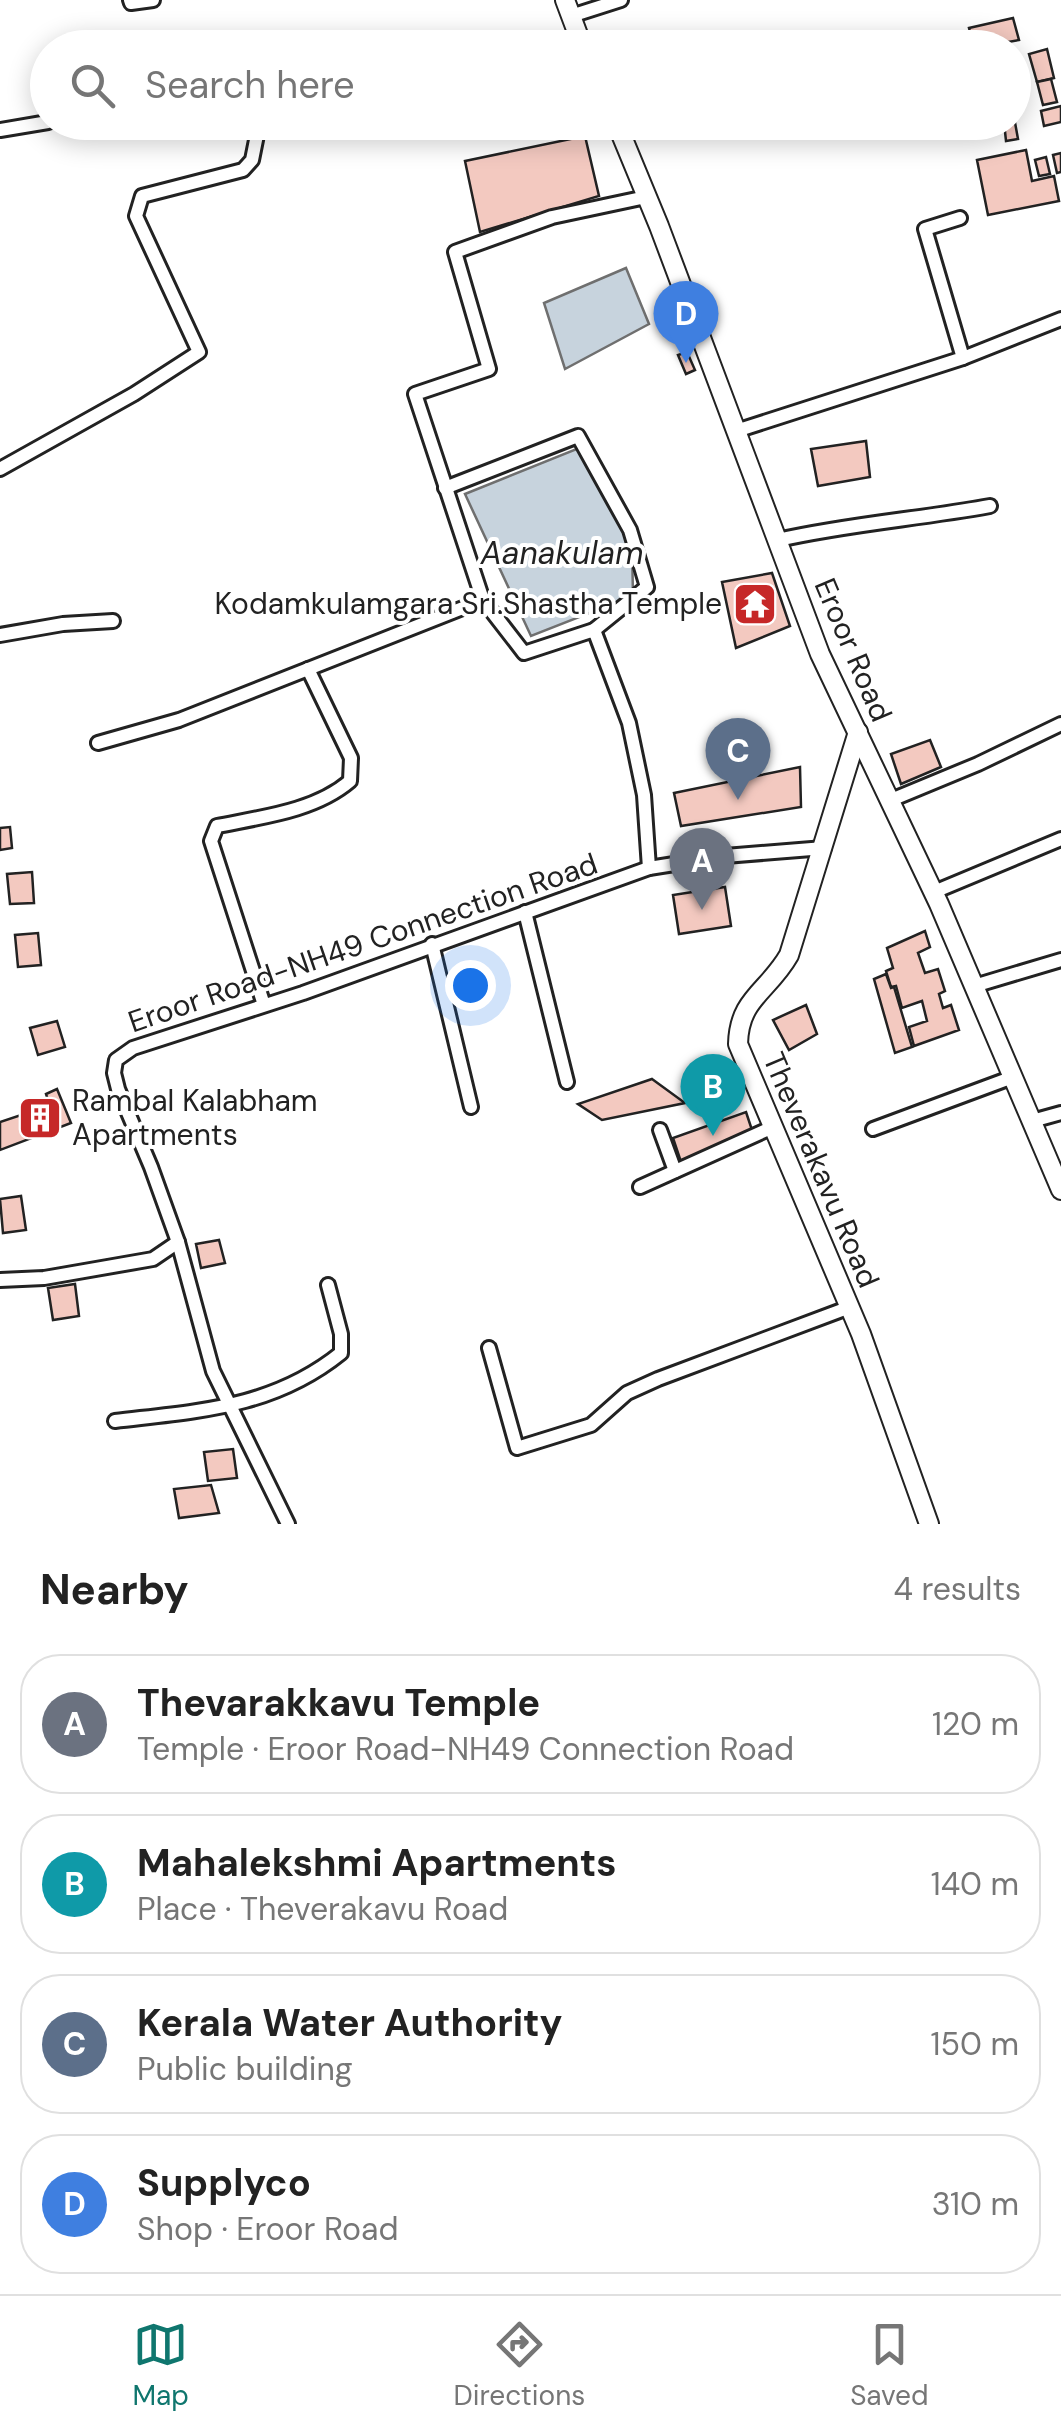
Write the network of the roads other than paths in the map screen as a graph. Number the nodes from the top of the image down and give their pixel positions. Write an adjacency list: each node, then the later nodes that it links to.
1 (130, 0): 2 (street)
2 (152, 0)
3 (620, 0): 4 (street)
4 (568, 8)
5 (30, 125): 6 (street)
6 (0, 130)
7 (256, 140): 14 (street)
8 (628, 140): 9 (main road, Eroor Road)
9 (646, 197): 13 (main road, Eroor Road); 15 (street)
10 (960, 218): 12 (street)
11 (1061, 319): 12 (street)
12 (963, 358): 13 (street)
13 (736, 431): 17 (main road, Eroor Road)
14 (0, 469)
15 (445, 488): 18 (street); 20 (street)
16 (990, 506): 17 (street)
17 (778, 540): 24 (main road, Eroor Road)
18 (483, 600): 20 (street); 22 (street)
19 (112, 621): 21 (street)
20 (594, 630): 29 (street)
21 (0, 636)
22 (308, 669): 25 (street); 35 (street)
23 (1061, 724): 26 (street)
24 (858, 732): 26 (main road, Eroor Road); 28 (main road, Theverakavu Road)
25 (98, 744)
26 (891, 800): 30 (main road, Eroor Road)
27 (1061, 839): 30 (street)
28 (824, 848): 29 (street, Eroor Road-NH49 Connection Road); 41 (main road, Theverakavu Road)
29 (649, 868): 31 (street, Eroor Road-NH49 Connection Road)
30 (934, 892): 34 (main road, Eroor Road)
31 (525, 912): 32 (street, Eroor Road-NH49 Connection Road); 37 (street)
32 (432, 944): 35 (street, Eroor Road-NH49 Connection Road); 38 (street)
33 (1061, 960): 34 (street)
34 (974, 986): 36 (main road, Eroor Road)
35 (264, 1005): 47 (street, Eroor Road-NH49 Connection Road)
36 (1013, 1078): 40 (main road, Eroor Road); 42 (street)
37 (566, 1082)
38 (471, 1107)
39 (1061, 1114): 40 (street)
40 (1032, 1121): 46 (main road, Eroor Road)
41 (774, 1128): 44 (street); 50 (main road, Theverakavu Road)
42 (873, 1128)
43 (660, 1130): 44 (street)
44 (675, 1171): 45 (street)
45 (640, 1187)
46 (1061, 1190)
47 (178, 1242): 48 (street); 52 (street, Eroor Road-NH49 Connection Road)
48 (0, 1280)
49 (328, 1285): 52 (street)
50 (850, 1307): 51 (street); 55 (main road, Theverakavu Road)
51 (490, 1348)
52 (229, 1407): 53 (street); 54 (street, Eroor Road-NH49 Connection Road)
53 (115, 1421)
54 (288, 1524)
55 (930, 1524)

